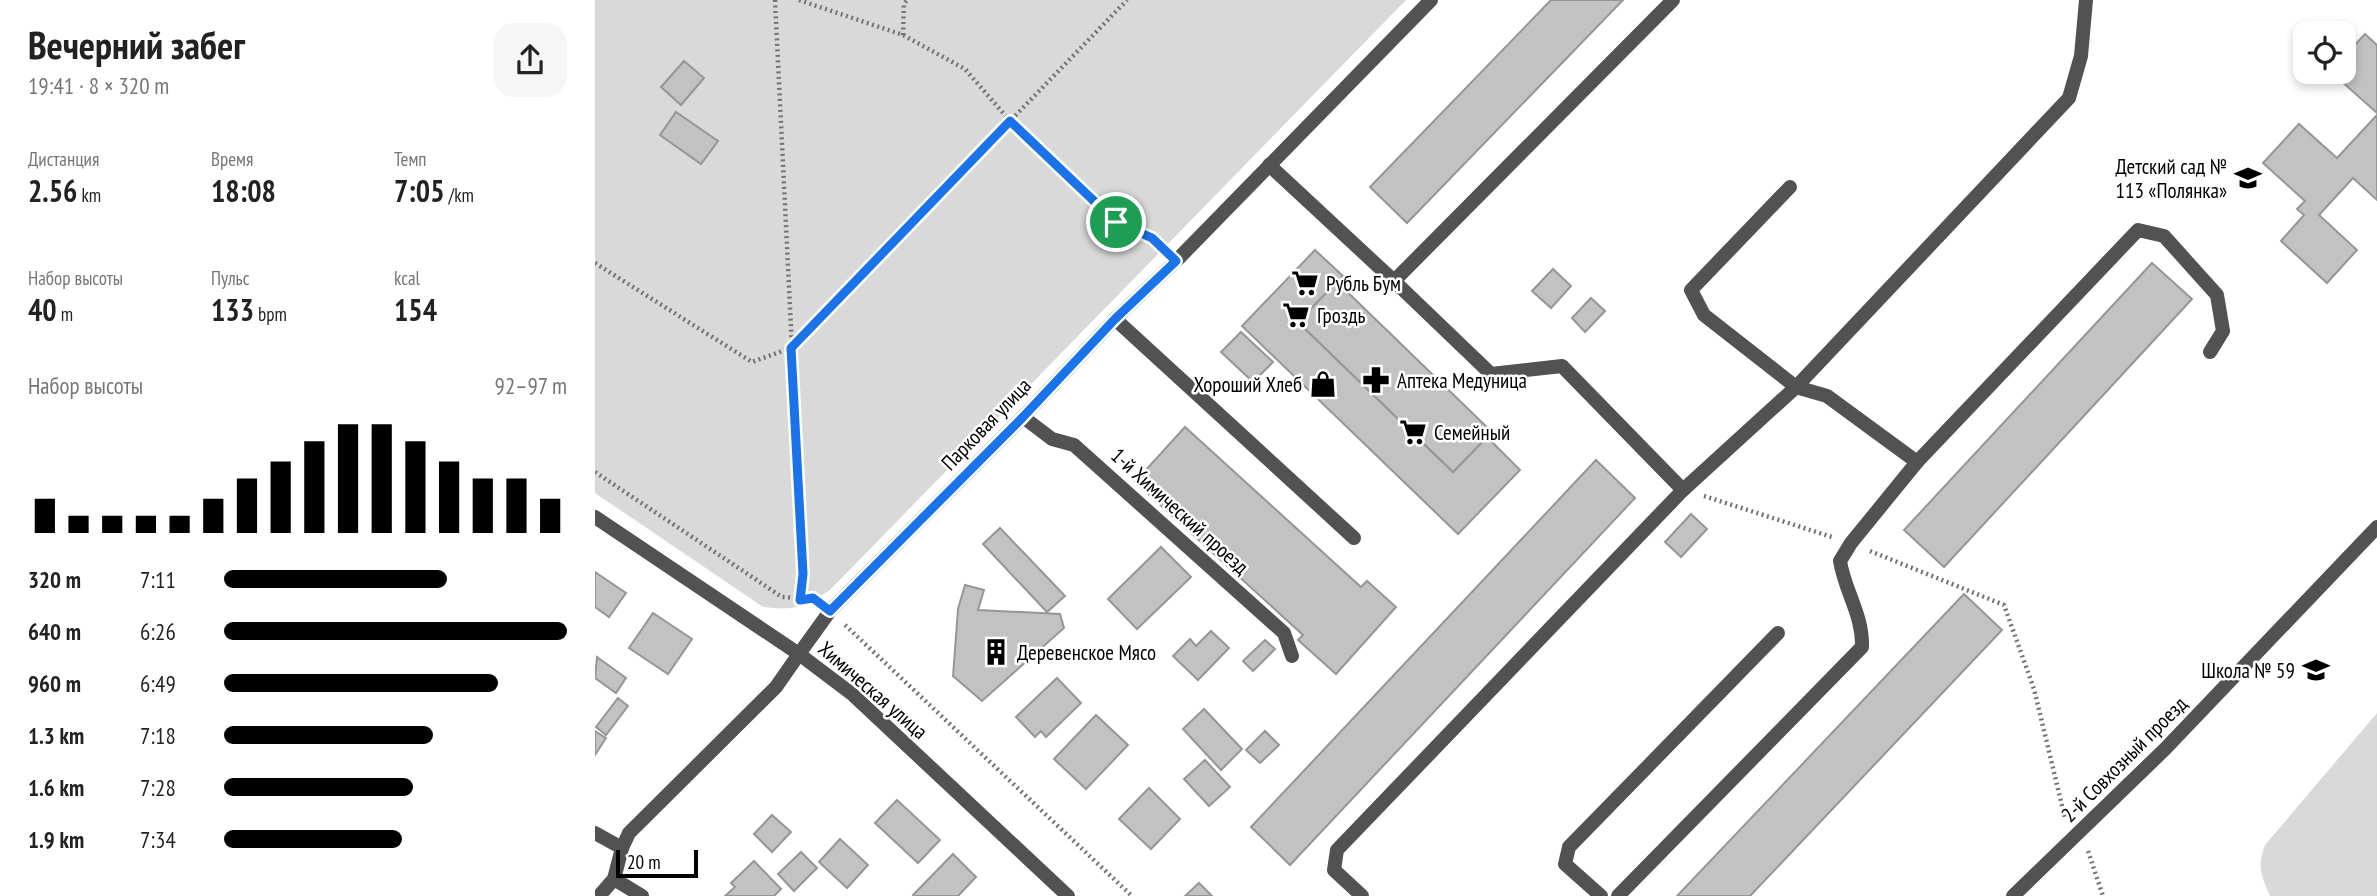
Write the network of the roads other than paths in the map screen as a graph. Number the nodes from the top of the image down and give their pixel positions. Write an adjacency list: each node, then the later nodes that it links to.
1 (1431, 0): 4 (street, Парковая улица)
2 (1673, 0): 6 (street)
3 (2086, 0): 9 (street)
4 (1269, 165): 6 (street); 7 (street, Парковая улица)
5 (1790, 187): 9 (street)
6 (1394, 281): 12 (street)
7 (1115, 319): 10 (street, Парковая улица); 15 (street)
8 (2210, 352): 11 (street)
9 (1796, 387): 11 (street); 12 (street)
10 (1023, 417): 17 (street, Парковая улица); 18 (street, 1-й Химический проезд)
11 (1917, 462): 28 (street)
12 (1683, 490): 26 (street)
13 (595, 517): 17 (street, Химическая улица)
14 (2377, 527): 22 (street, 2-й Совхозный проезд)
15 (1354, 538)
16 (1778, 633): 27 (street)
17 (799, 654): 20 (street, Парковая улица); 25 (street, Химическая улица)
18 (1292, 656)
19 (595, 833): 20 (street)
20 (622, 848): 21 (street, Парковая улица)
21 (614, 879): 23 (street, Парковая улица); 24 (street)
22 (2021, 893)
23 (599, 896)
24 (642, 896)
25 (1068, 896)
26 (1362, 896)
27 (1601, 896)
28 (1618, 896)

